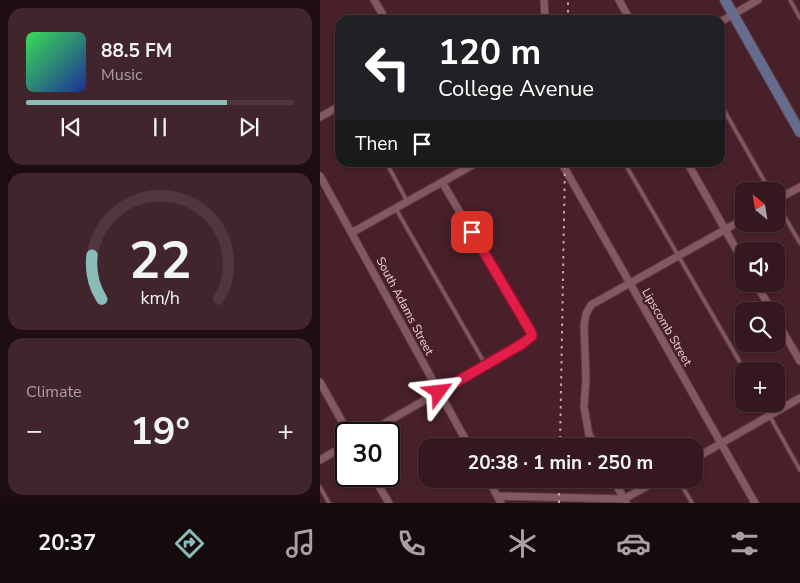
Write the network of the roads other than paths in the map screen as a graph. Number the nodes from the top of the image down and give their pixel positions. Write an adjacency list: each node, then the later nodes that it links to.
1 (374, 0): 8 (street)
2 (544, 0): 9 (street)
3 (619, 0): 10 (street)
4 (725, 0): 7 (main road)
5 (758, 0): 7 (street)
6 (790, 0): 11 (lane)
7 (733, 14): 12 (street); 16 (main road)
8 (383, 15)
9 (545, 15)
10 (627, 15)
11 (800, 18)
12 (725, 19)
13 (335, 109): 15 (street)
14 (725, 112): 24 (lane)
15 (320, 118)
16 (800, 132)
17 (389, 167): 27 (lane)
18 (468, 167): 23 (street)
19 (564, 167): 36 (street, Lipscomb Street)
20 (627, 167): 35 (lane)
21 (690, 167): 31 (street)
22 (320, 176): 32 (street, South Adams Street)
23 (442, 182): 27 (street); 40 (street)
24 (765, 182)
25 (800, 187): 26 (street)
26 (785, 196)
27 (407, 201): 28 (street)
28 (396, 208): 32 (street); 40 (lane)
29 (785, 217): 33 (lane)
30 (735, 224): 31 (street)
31 (725, 230): 34 (street); 35 (street)
32 (353, 232): 42 (street, South Adams Street)
33 (800, 243)
34 (735, 247)
35 (678, 257): 36 (street); 39 (lane)
36 (630, 285): 49 (street); 50 (street, Lipscomb Street)
37 (785, 335): 38 (street)
38 (800, 361)
39 (740, 362)
40 (486, 365): 42 (street)
41 (320, 382): 46 (street)
42 (439, 392): 47 (street); 48 (street, South Adams Street)
43 (800, 398): 45 (street)
44 (768, 412): 45 (lane)
45 (770, 416): 50 (street); 54 (lane)
46 (342, 422)
47 (387, 422)
48 (465, 438)
49 (591, 438)
50 (721, 444): 52 (street); 67 (street, Lipscomb Street)
51 (335, 451): 53 (street)
52 (703, 454)
53 (320, 460)
54 (800, 470)
55 (320, 487): 63 (lane)
56 (380, 487): 64 (street)
57 (493, 488): 61 (street)
58 (618, 488): 62 (street)
59 (646, 488): 62 (street)
60 (683, 488): 66 (lane)
61 (497, 496): 62 (street); 65 (street)
62 (625, 501)
63 (330, 503)
64 (389, 503)
65 (502, 503)
66 (692, 503)
67 (755, 503)

